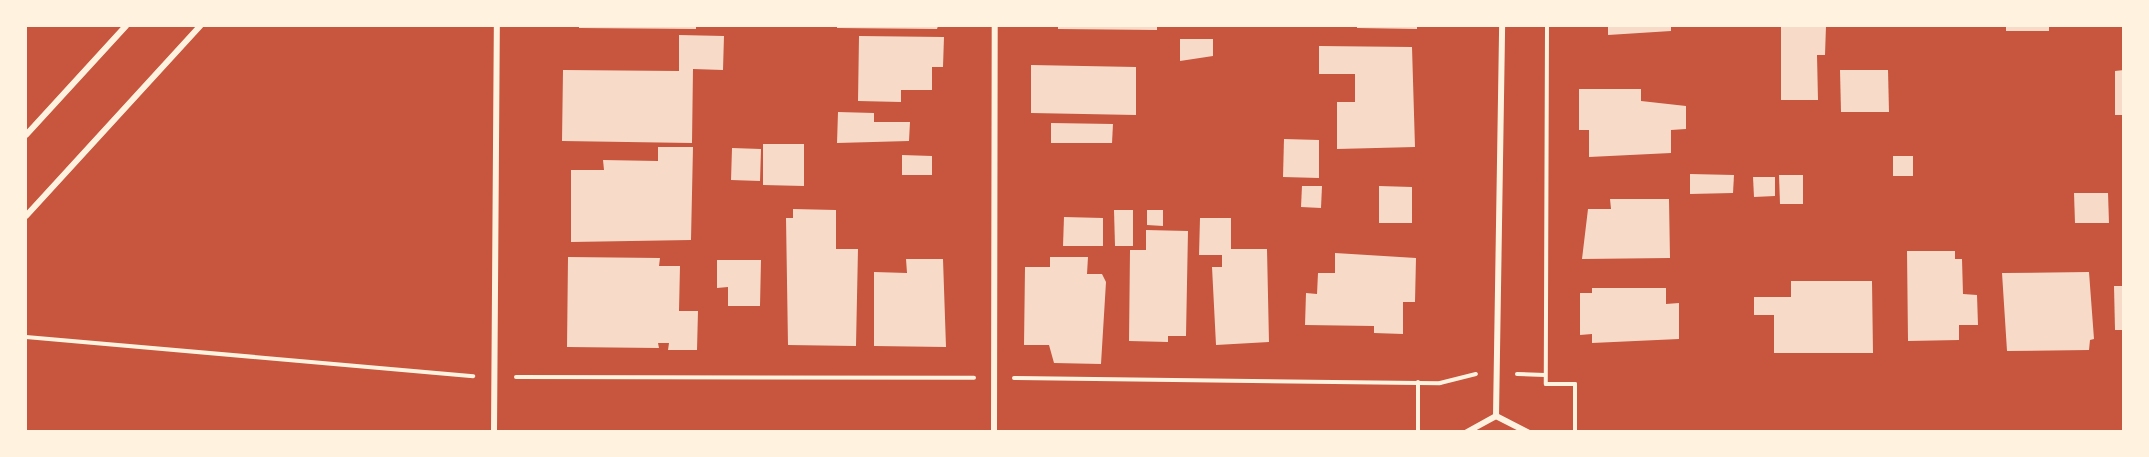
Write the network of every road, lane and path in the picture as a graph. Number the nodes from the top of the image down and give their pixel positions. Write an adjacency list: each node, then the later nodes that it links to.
1 (126, 26): 7 (street)
2 (200, 26): 8 (street)
3 (497, 26): 19 (street)
4 (995, 26): 20 (street)
5 (1502, 26): 18 (street)
6 (1547, 26): 12 (path)
7 (26, 135)
8 (26, 216)
9 (26, 337): 13 (path)
10 (1463, 374): 17 (path)
11 (1533, 374): 12 (path)
12 (1545, 375): 24 (path)
13 (469, 376)
14 (521, 377): 15 (path)
15 (974, 378)
16 (1011, 378): 17 (path)
17 (1418, 382): 21 (path)
18 (1496, 416): 22 (street); 23 (street)
19 (494, 432)
20 (994, 432)
21 (1418, 432)
22 (1467, 432)
23 (1528, 432)
24 (1575, 432)

